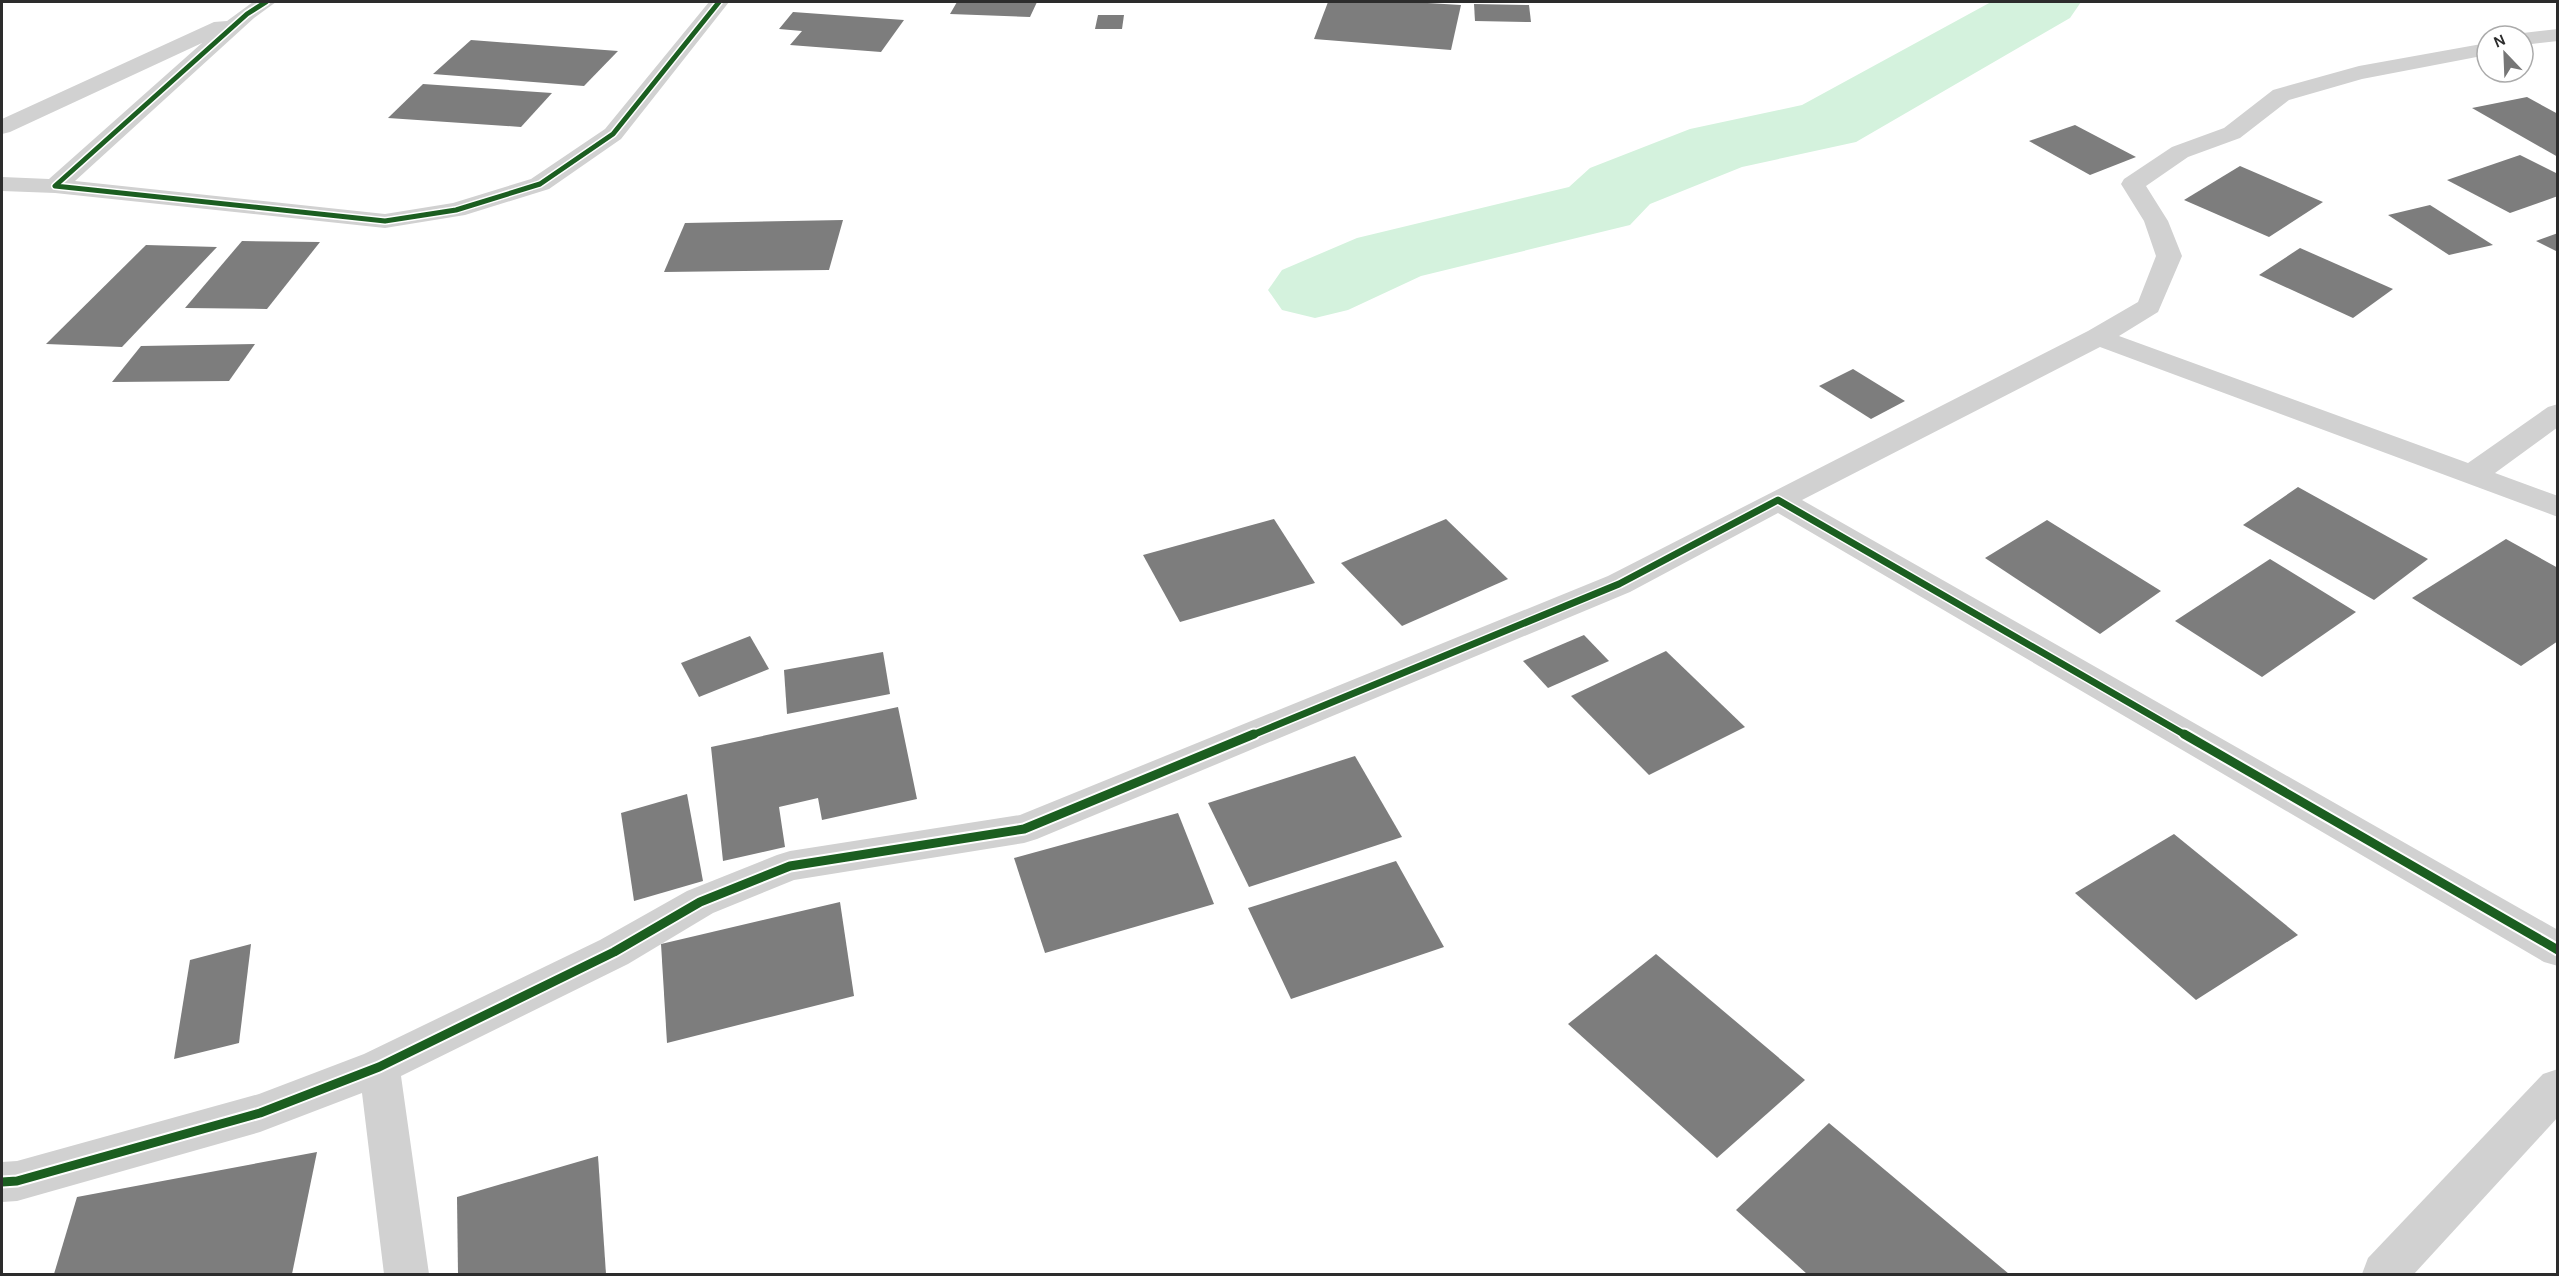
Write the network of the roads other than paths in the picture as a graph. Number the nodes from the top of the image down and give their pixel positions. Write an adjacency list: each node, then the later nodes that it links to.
1 (719, 2): 8 (street)
2 (256, 8): 6 (street); 8 (street)
3 (2558, 35): 4 (street)
4 (2535, 38)
5 (2475, 51): 9 (street)
6 (2, 127)
7 (2, 184): 8 (street)
8 (55, 186)
9 (2098, 337): 11 (street); 12 (street)
10 (2558, 413): 11 (street)
11 (2472, 475): 13 (street)
12 (1778, 500): 14 (street); 15 (street)
13 (2558, 507)
14 (2558, 950)
15 (379, 1067): 17 (street); 18 (street)
16 (2558, 1087): 19 (street)
17 (2, 1182)
18 (407, 1275)
19 (2384, 1275)

